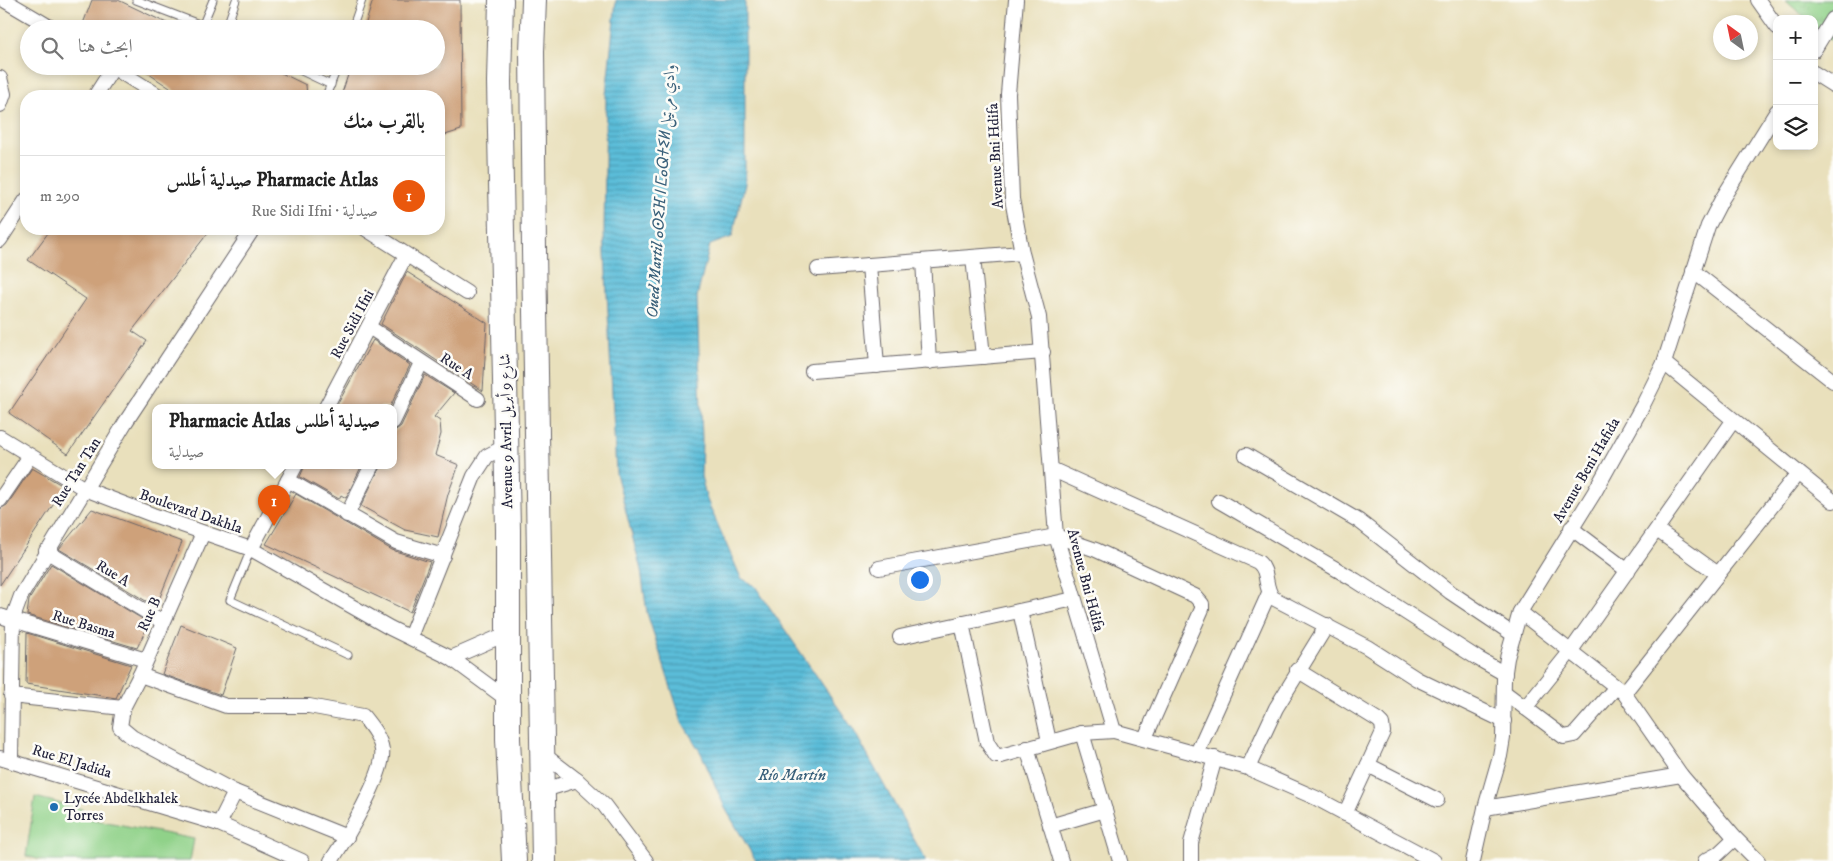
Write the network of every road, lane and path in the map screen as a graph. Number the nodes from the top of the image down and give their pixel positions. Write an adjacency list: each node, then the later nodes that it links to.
1 (4, 0): 11 (street)
2 (136, 0): 12 (lane)
3 (212, 0): 13 (lane)
4 (236, 0): 14 (lane)
5 (362, 0): 15 (lane)
6 (501, 0): 57 (highway, Avenue 9 Avril شارع 9 أبريل)
7 (534, 0): 112 (highway, Avenue 9 Avril شارع 9 أبريل)
8 (1758, 0): 16 (street)
9 (1013, 1): 35 (street, Avenue Bni Hdifa)
10 (1833, 19): 17 (street)
11 (38, 20)
12 (192, 20)
13 (204, 20)
14 (229, 20)
15 (355, 20)
16 (1773, 21)
17 (1818, 43)
18 (107, 75): 26 (street)
19 (125, 75): 27 (street)
20 (309, 75): 25 (lane)
21 (335, 75): 25 (lane)
22 (1818, 76): 24 (street)
23 (0, 78): 29 (street)
24 (1833, 85)
25 (331, 86): 28 (lane)
26 (99, 90)
27 (149, 90)
28 (329, 90)
29 (0, 105)
30 (1773, 116): 41 (street, Avenue Beni Hafida)
31 (20, 209): 34 (street)
32 (249, 235): 65 (street, Rue Tan Tan)
33 (375, 235): 36 (street)
34 (1, 236)
35 (1022, 253): 37 (street); 44 (street, Avenue Bni Hdifa)
36 (406, 255): 42 (street); 43 (street, Rue Sidi Ifni)
37 (973, 257): 38 (street); 45 (street)
38 (923, 261): 39 (street); 46 (street)
39 (869, 265): 40 (street); 49 (street)
40 (818, 269)
41 (1693, 271): 48 (street, Avenue Beni Hafida); 51 (street)
42 (467, 293)
43 (369, 327): 47 (street, Rue A); 53 (street, Rue Sidi Ifni)
44 (1044, 352): 45 (street); 62 (street, Avenue Bni Hdifa)
45 (983, 357): 46 (street)
46 (929, 362): 49 (street)
47 (421, 363): 52 (street, Rue A); 54 (street)
48 (1664, 363): 55 (street); 70 (street, Avenue Beni Hafida)
49 (876, 366): 50 (street)
50 (812, 371)
51 (1833, 381)
52 (478, 399)
53 (328, 404)
54 (397, 414)
55 (1733, 421): 63 (street); 71 (street)
56 (0, 437): 59 (street, Boulevard Dakhla)
57 (506, 446): 76 (street); 88 (highway, Avenue 9 Avril شارع 9 أبريل)
58 (1246, 455): 89 (street)
59 (30, 456): 65 (street, Boulevard Dakhla); 66 (street)
60 (294, 469): 64 (street)
61 (370, 469): 69 (street)
62 (1050, 469): 73 (street, Avenue Bni Hdifa); 80 (street)
63 (1798, 473): 68 (street); 79 (street)
64 (288, 480): 69 (street); 74 (street)
65 (85, 489): 72 (street, Boulevard Dakhla); 75 (street, Rue Tan Tan)
66 (0, 500)
67 (1219, 501): 97 (street)
68 (1833, 501)
69 (347, 515): 76 (street)
70 (1572, 528): 78 (street); 83 (street, Avenue Beni Hafida)
71 (1657, 530): 78 (street); 79 (street)
72 (203, 533): 74 (street, Boulevard Dakhla); 85 (street, Rue B)
73 (1056, 536): 77 (street); 81 (street, Avenue Bni Hdifa); 108 (street)
74 (252, 549): 90 (street, Boulevard Dakhla); 93 (lane)
75 (46, 551): 84 (street, Rue Tan Tan); 85 (street, Rue A)
76 (443, 556): 90 (street)
77 (878, 568)
78 (1628, 571): 92 (street)
79 (1718, 574): 99 (street)
80 (1269, 593): 87 (street); 111 (street)
81 (1074, 599): 82 (street); 106 (street, Avenue Bni Hdifa)
82 (1020, 611): 86 (street); 109 (street)
83 (1520, 612): 89 (street, Avenue Beni Hafida); 92 (street)
84 (6, 617): 95 (street, Rue Basma); 101 (street, Rue Tan Tan)
85 (163, 622): 95 (street, Rue B)
86 (962, 623): 91 (street); 110 (street)
87 (1326, 625): 96 (street); 105 (street)
88 (508, 633): 94 (street); 102 (highway, Avenue 9 Avril شارع 9 أبريل)
89 (1514, 635): 97 (street, Avenue Beni Hafida)
90 (410, 637): 94 (street, Boulevard Dakhla)
91 (900, 637)
92 (1570, 652): 99 (street); 104 (street)
93 (348, 655)
94 (451, 658): 102 (street, Boulevard Dakhla)
95 (146, 660): 98 (street, Rue B)
96 (1297, 670): 115 (street); 116 (street)
97 (1505, 674): 100 (street, Avenue Beni Hafida)
98 (140, 675): 103 (street, Rue B); 127 (street)
99 (1620, 690): 104 (street); 117 (street)
100 (1504, 692): 104 (street); 105 (street, Avenue Beni Hafida)
101 (11, 696): 103 (street); 113 (street, Rue Tan Tan)
102 (508, 700): 131 (highway, Avenue 9 Avril شارع 9 أبريل)
103 (123, 708): 120 (street)
104 (1525, 708)
105 (1504, 721): 122 (street, Avenue Beni Hafida)
106 (1114, 730): 107 (street); 108 (street)
107 (1082, 733): 109 (street); 123 (street)
108 (1145, 738): 111 (street)
109 (1049, 741): 110 (street)
110 (1027, 748): 126 (street)
111 (1197, 753): 114 (street)
112 (543, 754): 118 (street); 119 (highway, Avenue 9 Avril شارع 9 أبريل)
113 (5, 758): 125 (street, Rue El Jadida)
114 (1215, 758): 116 (street); 136 (street)
115 (1368, 765): 121 (street); 124 (street)
116 (1248, 768): 124 (street)
117 (1682, 775): 122 (street); 128 (street)
118 (577, 780): 119 (street); 133 (street)
119 (544, 790): 132 (highway, Avenue 9 Avril شارع 9 أبريل)
120 (235, 792): 125 (street); 127 (street)
121 (1437, 800)
122 (1485, 808): 138 (street, Avenue Beni Hafida)
123 (1105, 810): 126 (street); 135 (street)
124 (1345, 814): 137 (street)
125 (219, 824): 129 (street, Rue El Jadida)
126 (1050, 826): 134 (street)
127 (347, 837): 130 (street)
128 (1735, 838): 139 (street); 140 (street)
129 (302, 861)
130 (331, 861)
131 (514, 861)
132 (544, 861)
133 (646, 861)
134 (1061, 861)
135 (1120, 861)
136 (1191, 861)
137 (1434, 861)
138 (1474, 861)
139 (1705, 861)
140 (1758, 861)

